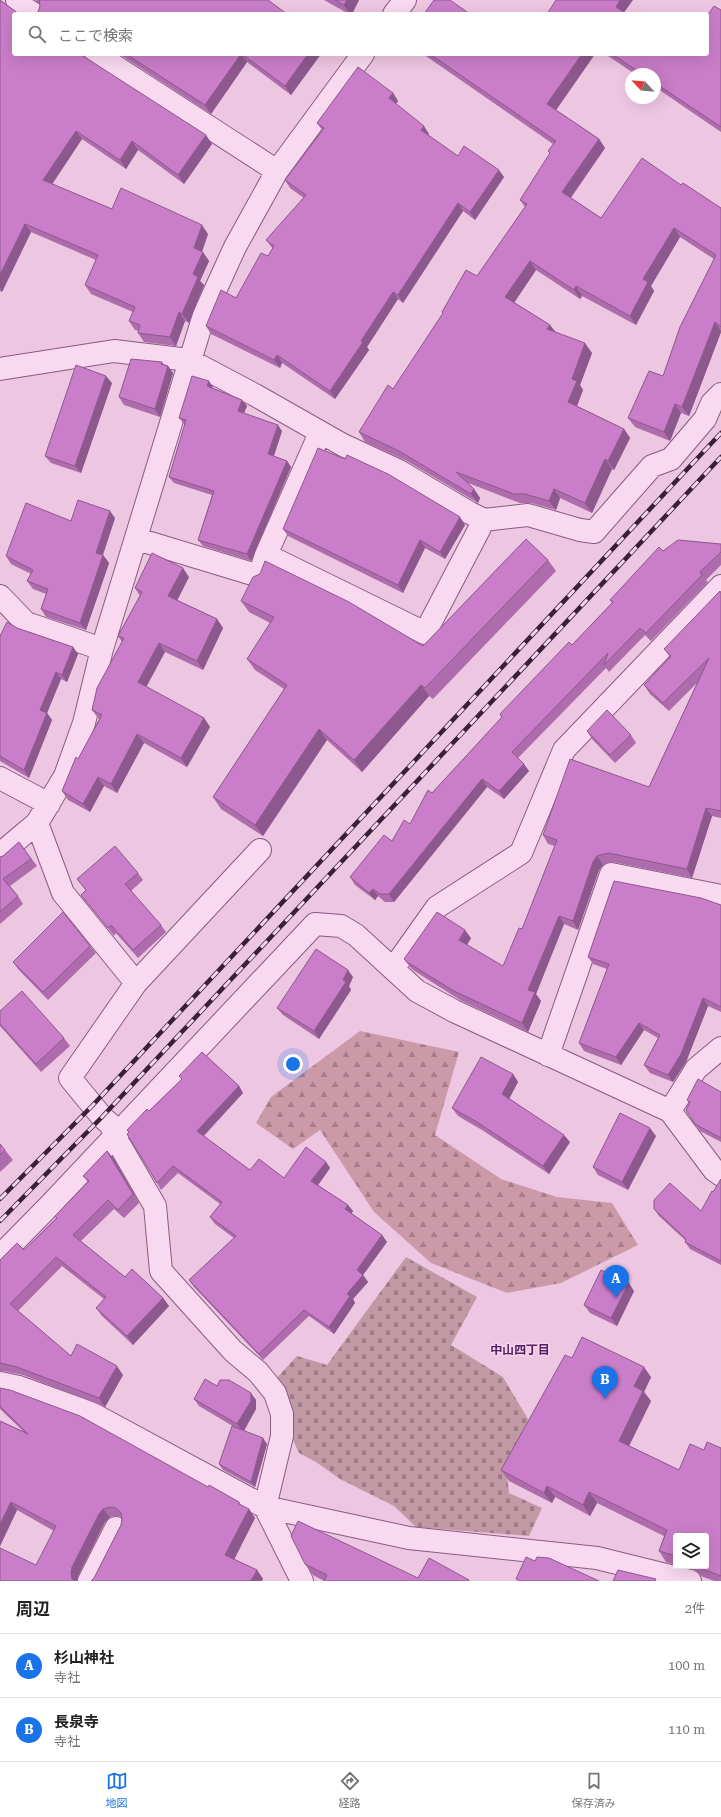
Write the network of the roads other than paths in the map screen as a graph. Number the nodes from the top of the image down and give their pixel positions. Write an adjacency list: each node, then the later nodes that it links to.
1 (18, 0): 3 (street)
2 (405, 0): 4 (street)
3 (31, 12)
4 (396, 12)
5 (99, 56): 7 (street)
6 (362, 56): 7 (street)
7 (278, 170): 8 (street)
8 (190, 360): 9 (street); 11 (street); 13 (street)
9 (0, 369)
10 (721, 394): 12 (street)
11 (320, 433): 12 (street); 14 (street)
12 (484, 520): 14 (street)
13 (137, 539): 14 (street); 17 (street)
14 (266, 555)
15 (721, 586): 24 (street)
16 (0, 596): 17 (street)
17 (102, 649): 19 (street)
18 (0, 778): 19 (street)
19 (49, 804): 20 (street)
20 (37, 823): 22 (street); 25 (street)
21 (260, 850): 25 (street)
22 (0, 854)
23 (721, 896): 27 (street)
24 (393, 969): 27 (street); 29 (street)
25 (136, 983): 29 (street)
26 (721, 1048): 28 (street)
27 (548, 1055): 28 (street)
28 (670, 1111): 30 (street)
29 (115, 1137): 31 (street); 33 (street)
30 (721, 1175)
31 (0, 1256)
32 (0, 1383): 33 (street)
33 (265, 1507): 36 (street); 37 (street)
34 (116, 1528): 35 (street)
35 (89, 1581)
36 (302, 1581)
37 (690, 1581)

